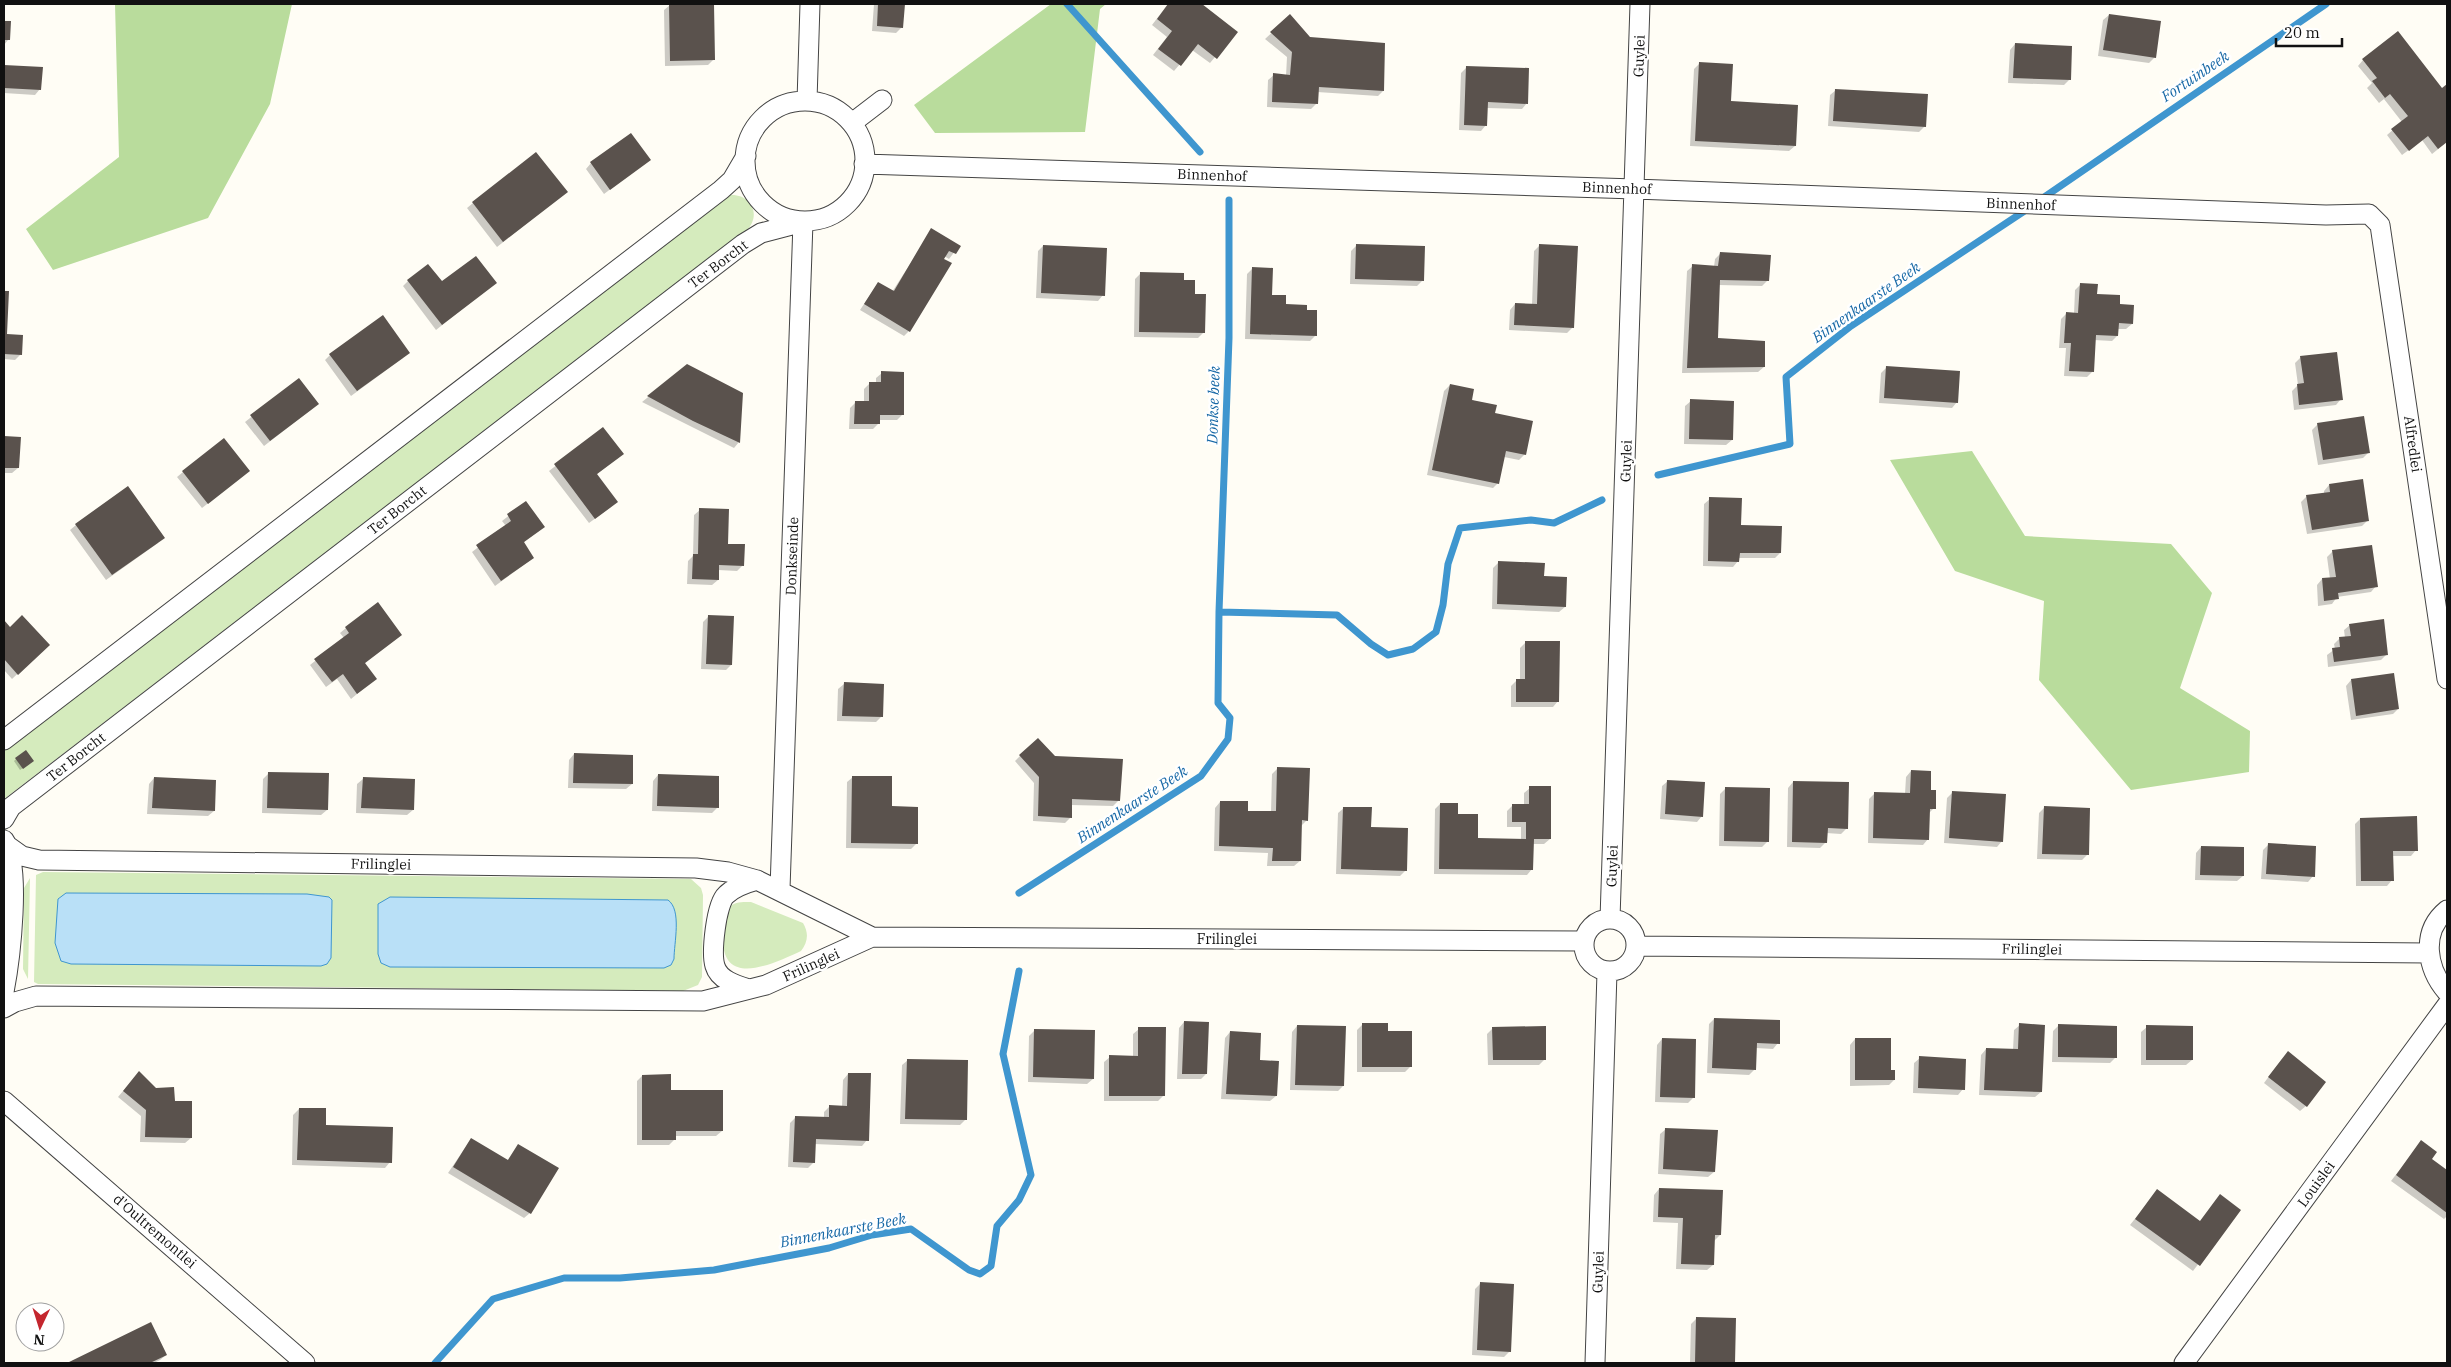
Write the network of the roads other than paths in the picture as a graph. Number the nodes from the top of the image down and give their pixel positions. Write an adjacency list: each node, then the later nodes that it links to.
1 (810, 4): 4 (street)
2 (1640, 4): 8 (street, Guylei)
3 (882, 100): 5 (street)
4 (807, 101): 5 (street); 6 (street)
5 (852, 123): 7 (street)
6 (746, 156): 10 (street); 12 (street)
7 (864, 164): 8 (street, Binnenhof); 10 (street)
8 (1635, 189): 9 (street, Binnenhof); 18 (street, Guylei)
9 (2369, 214): 11 (street, Alfredlei)
10 (803, 222): 13 (street, Ter Borcht); 16 (street, Donkseinde)
11 (2447, 679)
12 (4, 740)
13 (4, 819)
14 (6, 843): 15 (street, Frilinglei); 25 (street, Frilinglei)
15 (757, 880): 16 (street, Frilinglei); 24 (street)
16 (780, 889): 19 (street, Frilinglei)
17 (2447, 910): 22 (street)
18 (1610, 919): 20 (street); 21 (street)
19 (872, 937): 20 (street, Frilinglei); 24 (street, Frilinglei)
20 (1583, 942): 23 (street)
21 (1636, 946): 22 (street, Frilinglei); 23 (street)
22 (2428, 953): 26 (street)
23 (1607, 972): 31 (street, Guylei)
24 (749, 989): 28 (street, Frilinglei)
25 (4, 992)
26 (2447, 992)
27 (2447, 1005): 32 (street, Louislei)
28 (4, 1008)
29 (4, 1101): 30 (street, d'Oultremontlei)
30 (305, 1363)
31 (1595, 1363)
32 (2184, 1363)

